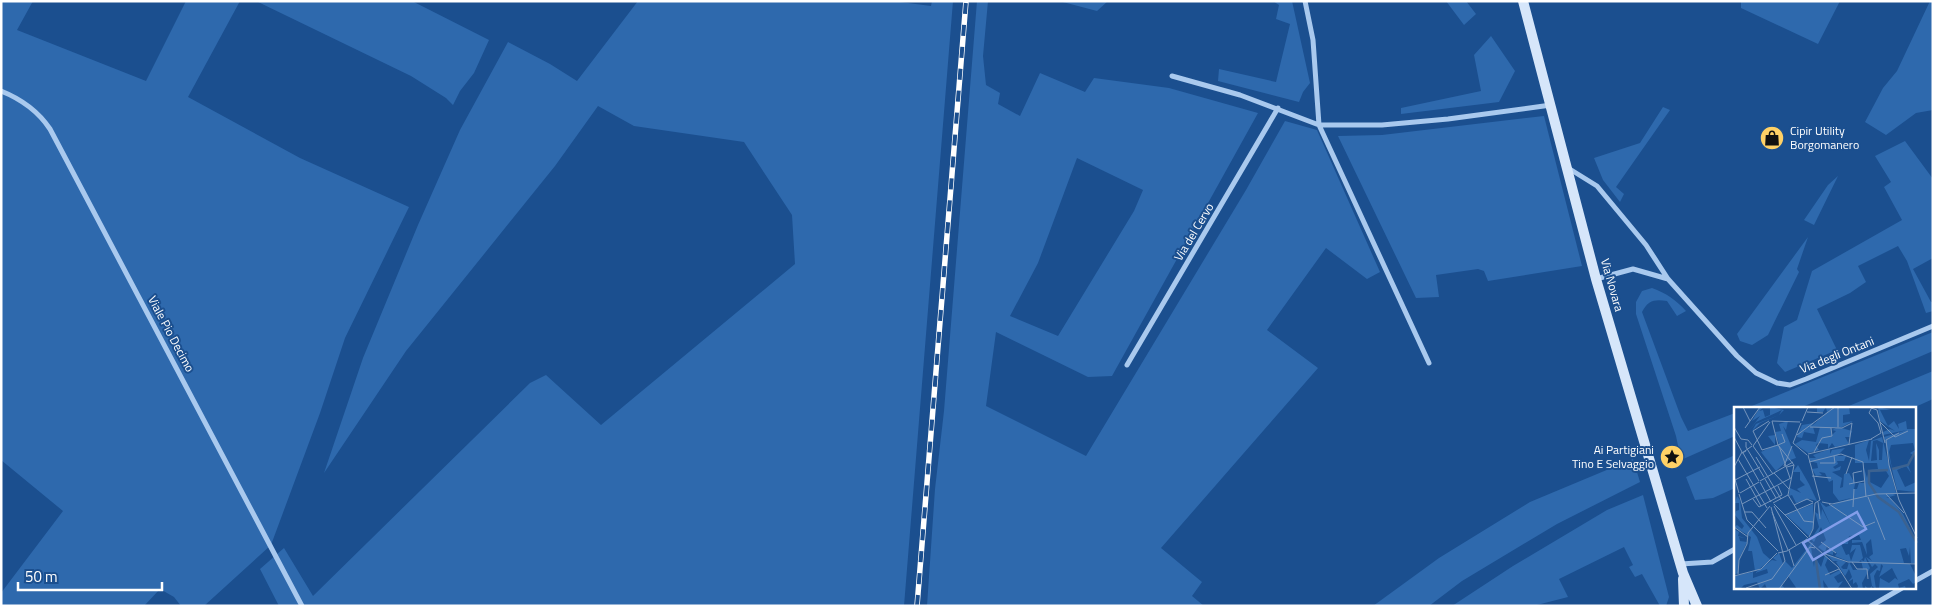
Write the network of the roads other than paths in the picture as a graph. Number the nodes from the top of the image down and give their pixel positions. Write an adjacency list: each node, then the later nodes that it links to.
1 (1305, 1): 7 (street)
2 (1524, 1): 5 (main road, Via Novara)
3 (1172, 76): 6 (street)
4 (1, 91): 19 (street, Viale Pio Decimo)
5 (1552, 105): 7 (street); 8 (main road, Via Novara)
6 (1278, 108): 7 (street); 13 (street, Via del Cervo)
7 (1319, 125): 12 (street)
8 (1568, 168): 9 (street, Via degli Ontani); 10 (main road, Via Novara)
9 (1668, 278): 10 (street); 11 (street, Via degli Ontani)
10 (1596, 279): 15 (main road, Via Novara)
11 (1933, 326)
12 (1429, 363)
13 (1127, 365)
14 (1734, 550): 15 (street)
15 (1682, 569): 20 (main road, Via Novara); 21 (main road, Via Novara)
16 (1933, 571): 17 (street)
17 (1916, 580)
18 (1899, 590): 22 (street)
19 (302, 606)
20 (1684, 606)
21 (1697, 606)
22 (1871, 606)

